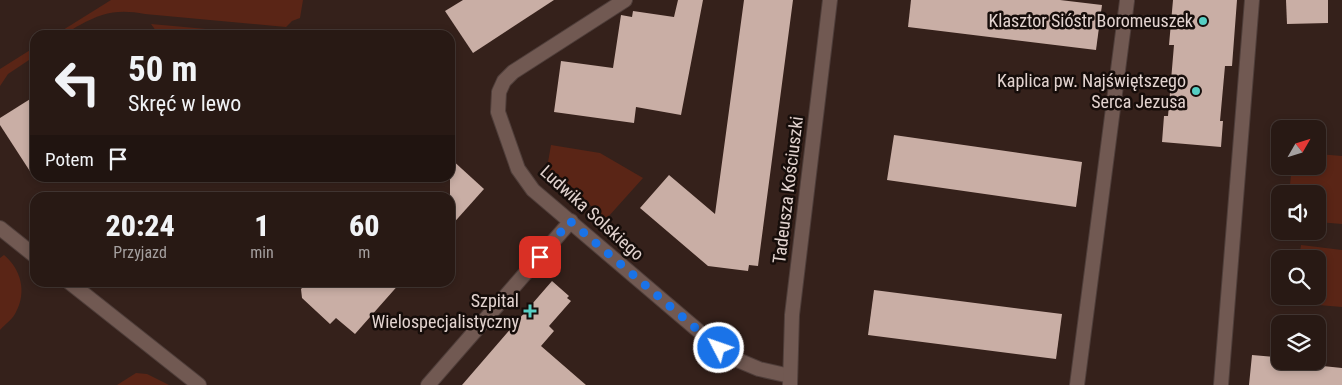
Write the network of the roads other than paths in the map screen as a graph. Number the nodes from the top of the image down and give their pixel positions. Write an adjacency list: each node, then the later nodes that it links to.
1 (625, 0): 5 (street, Ludwika Solskiego)
2 (830, 0): 9 (street, Tadeusza Kościuszki)
3 (1252, 0): 13 (street)
4 (1127, 1): 12 (street)
5 (570, 221): 9 (street, Ludwika Solskiego); 11 (street)
6 (0, 228): 7 (street)
7 (30, 252)
8 (75, 287): 10 (street)
9 (790, 380)
10 (199, 385)
11 (428, 385)
12 (1077, 385)
13 (1221, 385)

